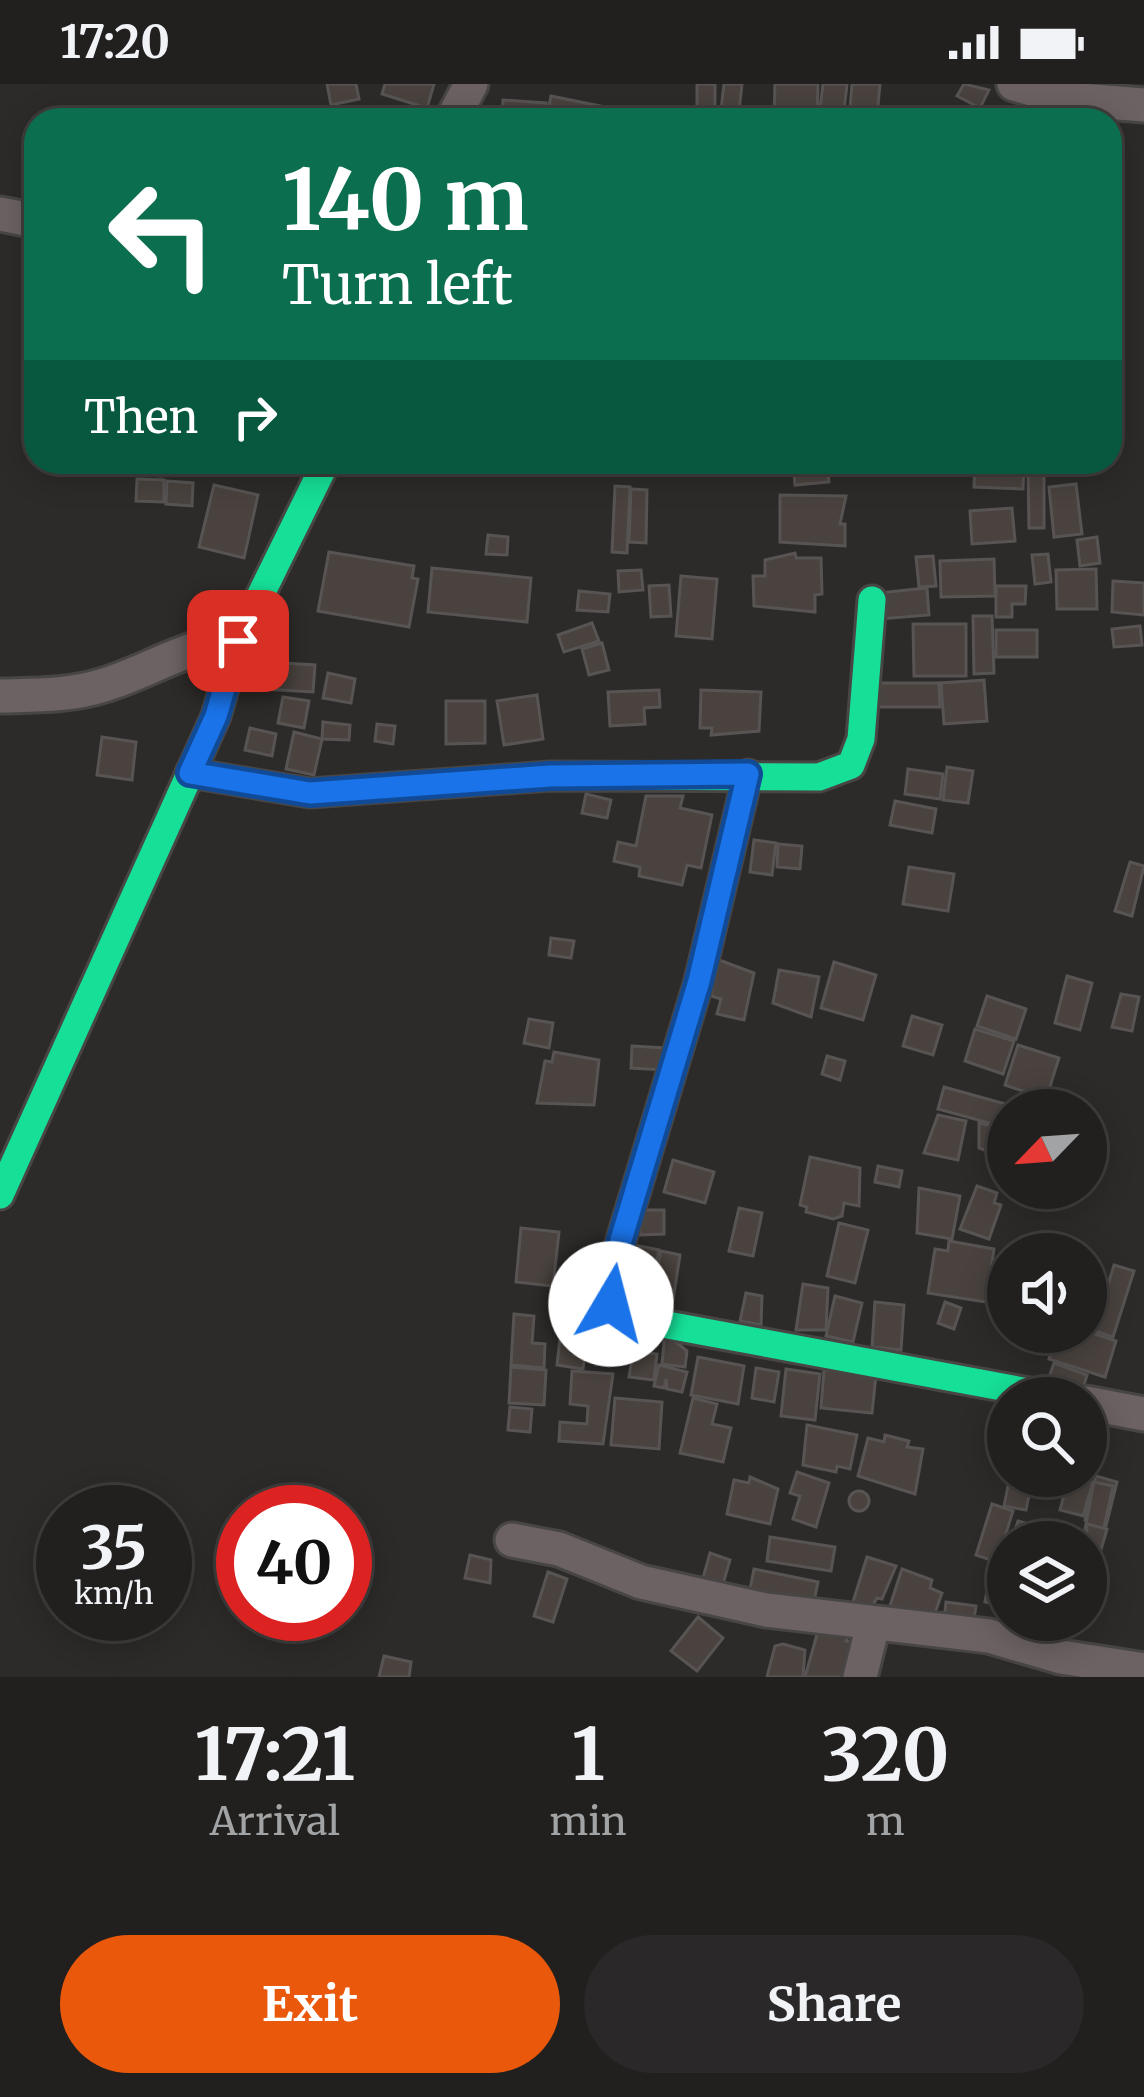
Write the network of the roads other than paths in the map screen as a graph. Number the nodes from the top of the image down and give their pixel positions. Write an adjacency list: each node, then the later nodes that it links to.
1 (1014, 84): 2 (street)
2 (1144, 105)
3 (320, 474): 5 (street)
4 (872, 600): 8 (street)
5 (238, 641): 6 (street); 7 (street)
6 (0, 696)
7 (190, 773): 8 (street); 9 (street)
8 (748, 774): 10 (street)
9 (0, 1195)
10 (987, 1384)
11 (1107, 1407): 12 (street)
12 (1144, 1414)
13 (512, 1540): 14 (street)
14 (873, 1624): 15 (street); 16 (street)
15 (1144, 1670)
16 (860, 1677)

